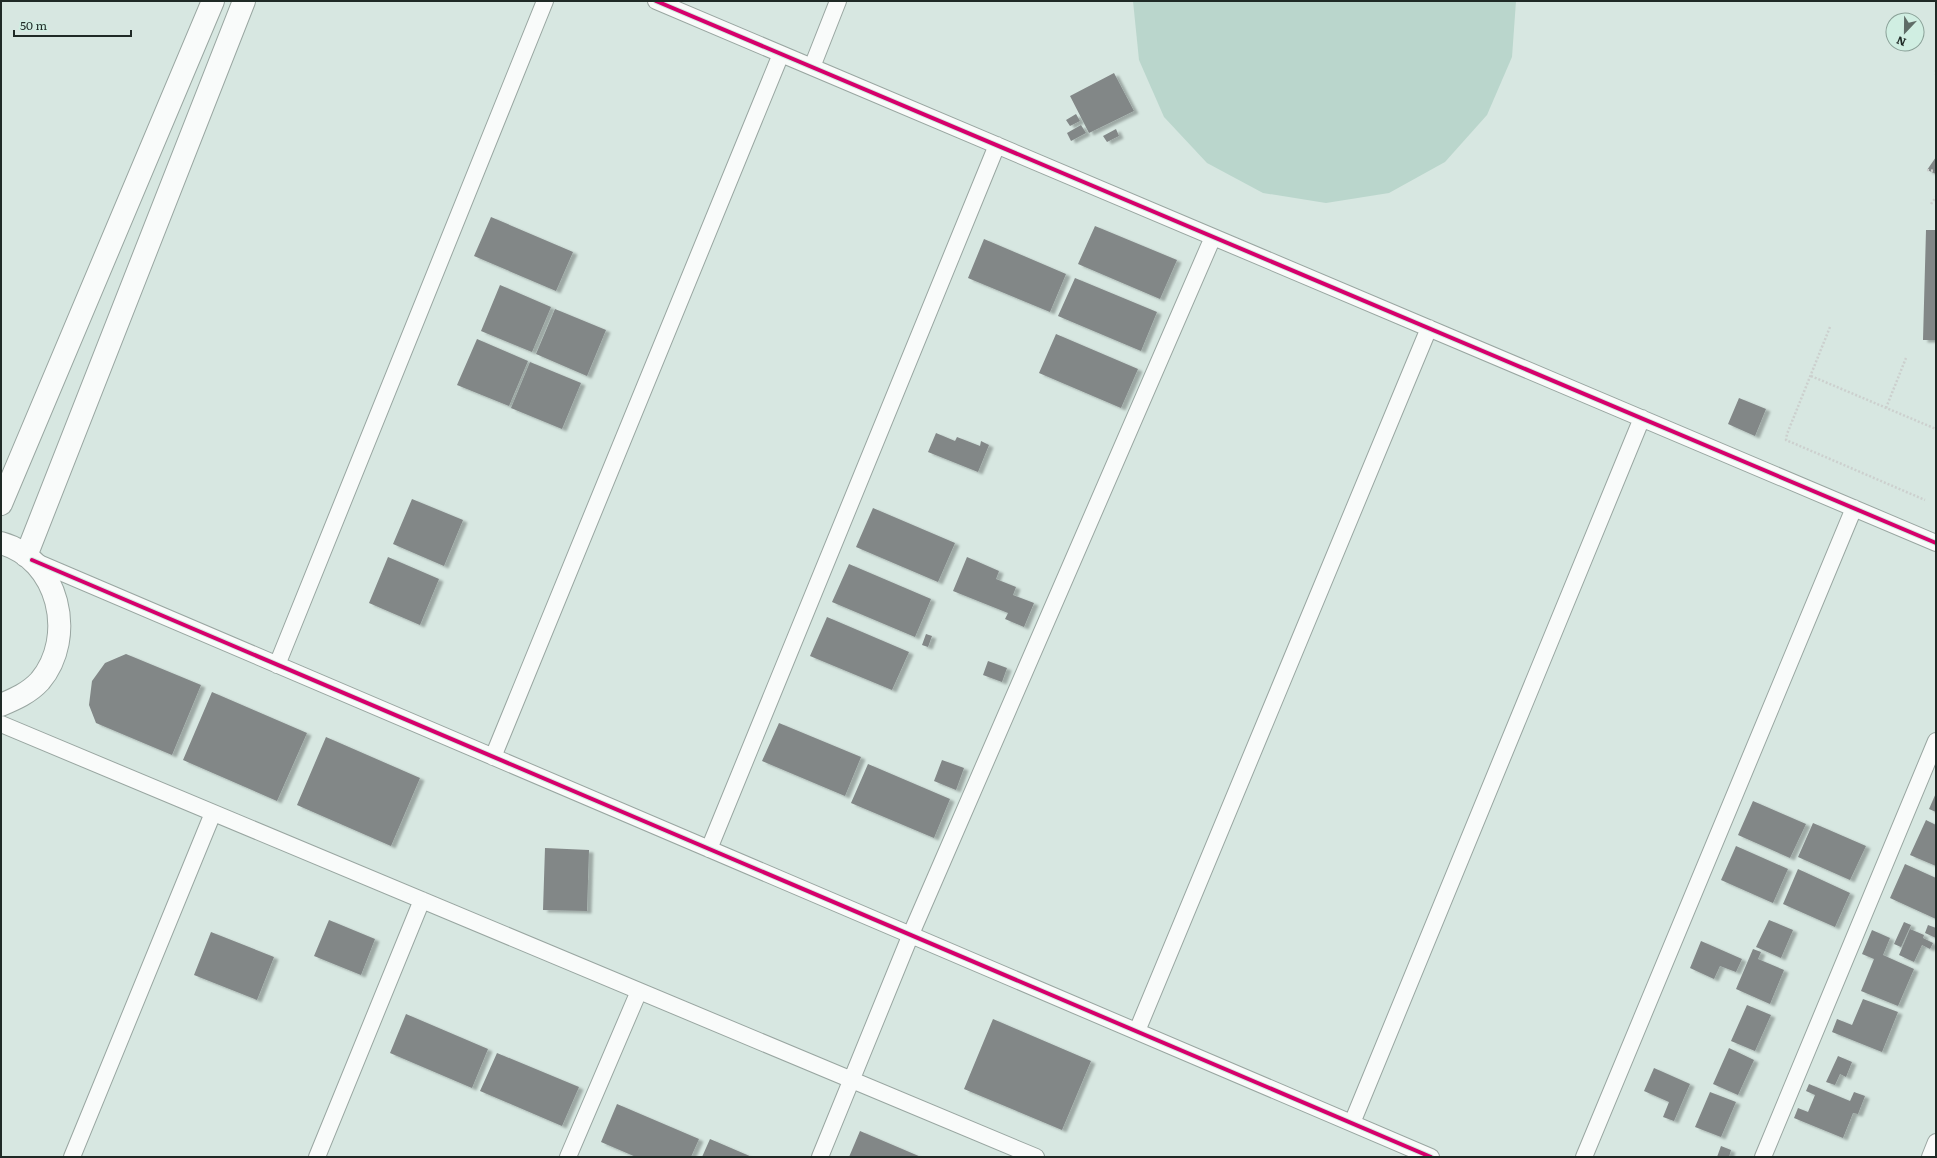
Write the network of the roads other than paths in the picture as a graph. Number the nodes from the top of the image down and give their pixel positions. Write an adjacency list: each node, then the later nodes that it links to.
1 (213, 1): 12 (street)
2 (244, 1): 16 (street)
3 (545, 1): 17 (street)
4 (656, 1): 6 (street)
5 (838, 1): 7 (street)
6 (781, 54): 7 (street); 21 (street)
7 (812, 67): 8 (street)
8 (997, 145): 9 (street); 23 (street)
9 (1213, 237): 10 (street); 25 (street)
10 (1429, 328): 11 (street); 27 (street)
11 (1642, 418): 13 (street); 29 (street)
12 (1, 504)
13 (1854, 508): 15 (street); 37 (street)
14 (1, 543): 16 (street)
15 (1936, 543)
16 (29, 558): 17 (street); 18 (street)
17 (277, 665): 21 (street)
18 (1, 705)
19 (1, 724): 22 (street)
20 (1936, 741): 38 (street)
21 (493, 757): 23 (street)
22 (213, 813): 24 (street); 31 (street)
23 (709, 849): 25 (street)
24 (422, 900): 26 (street); 32 (street)
25 (911, 934): 27 (street); 28 (street)
26 (639, 991): 28 (street); 33 (street)
27 (1137, 1031): 29 (street)
28 (852, 1080): 34 (street); 35 (street)
29 (1352, 1124): 36 (street)
30 (1936, 1142): 39 (street)
31 (72, 1157)
32 (317, 1157)
33 (568, 1157)
34 (820, 1157)
35 (1036, 1157)
36 (1431, 1157)
37 (1584, 1157)
38 (1763, 1157)
39 (1930, 1157)

